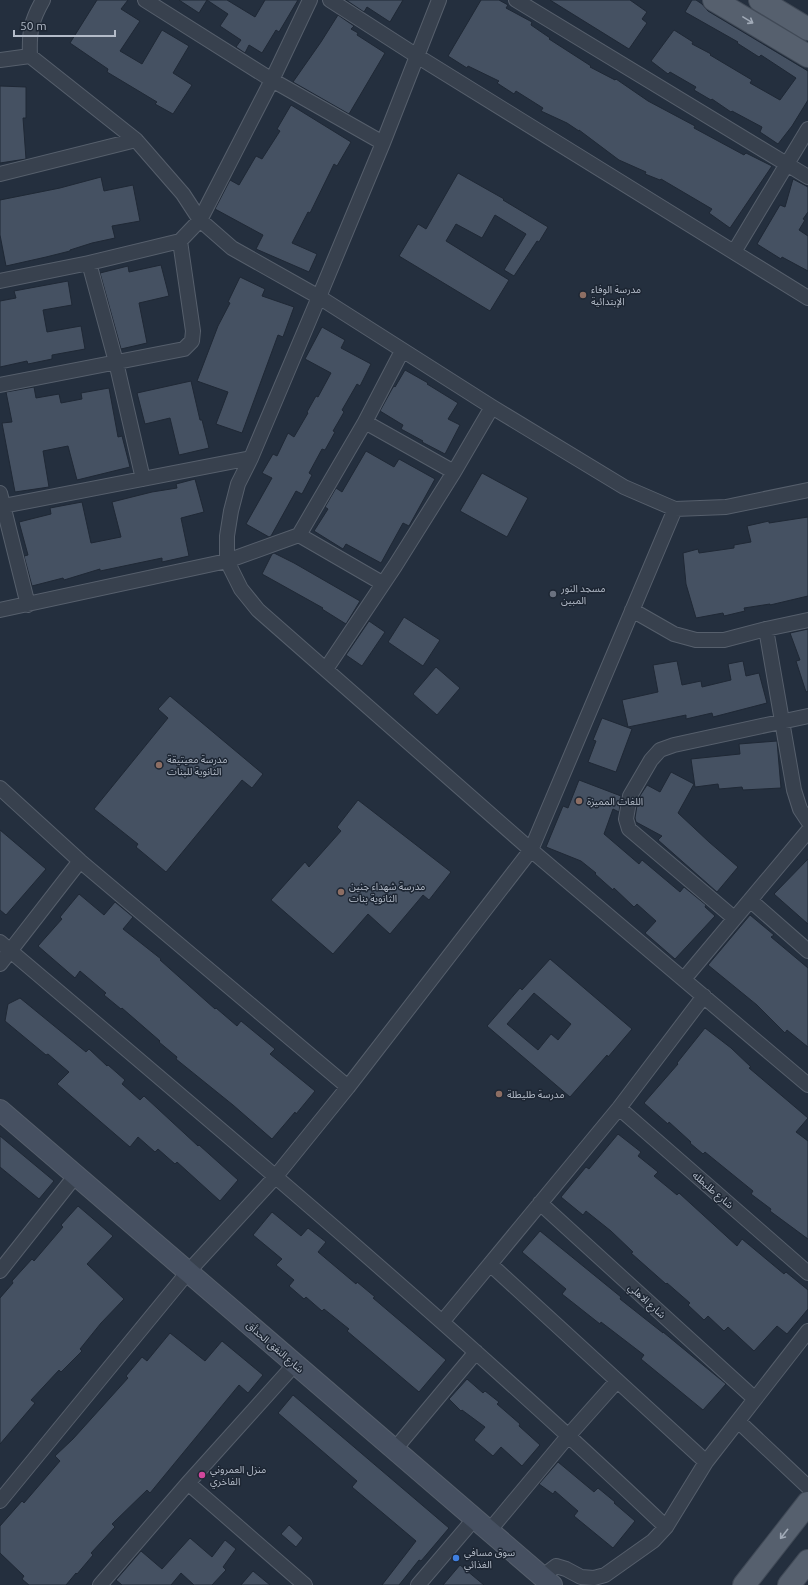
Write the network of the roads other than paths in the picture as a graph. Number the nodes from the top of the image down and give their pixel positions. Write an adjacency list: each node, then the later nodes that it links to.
1 (43, 0): 10 (street)
2 (145, 0): 14 (street)
3 (310, 0): 14 (street)
4 (330, 0): 11 (street)
5 (439, 0): 11 (street)
6 (516, 0): 18 (street)
7 (714, 0): 12 (main road, one-way to 12)
8 (760, 0): 9 (main road)
9 (808, 29)
10 (30, 56): 13 (street); 16 (street)
11 (417, 56): 17 (street); 23 (street)
12 (808, 56)
13 (0, 60)
14 (272, 80): 17 (street); 21 (street)
15 (808, 129): 18 (street)
16 (136, 140): 19 (street); 21 (street)
17 (383, 143): 26 (street)
18 (787, 164): 20 (street); 23 (street)
19 (0, 174)
20 (808, 177)
21 (200, 220): 22 (street); 26 (street)
22 (180, 241): 24 (street); 29 (street)
23 (734, 252): 27 (street)
24 (89, 263): 25 (street); 29 (street)
25 (0, 281)
26 (319, 297): 28 (street); 33 (street)
27 (808, 298)
28 (402, 351): 31 (street); 32 (street)
29 (116, 362): 30 (street); 35 (street)
30 (0, 385)
31 (492, 407): 34 (street); 38 (street)
32 (364, 422): 34 (street); 39 (street)
33 (251, 458): 35 (street); 40 (street)
34 (454, 472): 41 (street)
35 (143, 479): 37 (street)
36 (808, 490): 38 (street)
37 (2, 499): 42 (street)
38 (675, 509): 44 (street)
39 (299, 535): 40 (street); 41 (street)
40 (228, 561): 42 (street); 47 (street)
41 (382, 583): 47 (street)
42 (28, 605): 43 (street)
43 (0, 610)
44 (632, 610): 46 (street); 53 (street)
45 (808, 620): 46 (street)
46 (766, 629): 49 (street)
47 (326, 669): 53 (street)
48 (808, 716): 49 (street)
49 (782, 720): 51 (street); 56 (street)
50 (0, 788): 54 (street)
51 (808, 821)
52 (808, 831): 55 (street)
53 (531, 850): 61 (street); 64 (street)
54 (80, 861): 58 (street); 64 (street)
55 (750, 900): 56 (street); 59 (street)
56 (734, 918): 61 (street)
57 (0, 942): 58 (street)
58 (11, 951): 60 (street); 68 (street)
59 (808, 951)
60 (0, 964)
61 (684, 979): 62 (street)
62 (704, 996): 63 (street); 65 (street)
63 (808, 1085)
64 (348, 1087): 68 (street)
65 (619, 1108): 69 (street); 73 (street, شارع طليطله)
66 (0, 1110): 67 (main road, شارع النفق الحدأق)
67 (76, 1175): 71 (street); 72 (main road, شارع النفق الحدأق)
68 (276, 1176): 72 (street); 74 (street)
69 (540, 1203): 70 (street); 79 (street, شارع الاهلي)
70 (490, 1264): 74 (street); 78 (street)
71 (0, 1271)
72 (188, 1272): 77 (main road, شارع النفق الحدأق); 86 (street)
73 (808, 1273)
74 (443, 1321): 76 (street)
75 (808, 1331): 79 (street)
76 (476, 1352): 81 (street); 82 (street)
77 (295, 1364): 82 (main road, شارع النفق الحدأق); 84 (street)
78 (617, 1381): 81 (street); 83 (street)
79 (755, 1399): 80 (street)
80 (738, 1421): 83 (street); 85 (street)
81 (569, 1435): 88 (street); 89 (street)
82 (395, 1449): 88 (main road, شارع النفق الحدأق)
83 (706, 1462): 89 (street)
84 (188, 1483): 92 (street); 93 (street)
85 (808, 1487)
86 (0, 1501)
87 (808, 1504): 95 (main road, one-way to 95)
88 (482, 1525): 91 (main road, شارع النفق الحدأق); 94 (street)
89 (666, 1527): 91 (street)
90 (808, 1561): 96 (main road)
91 (550, 1582)
92 (100, 1585)
93 (305, 1585)
94 (418, 1585)
95 (744, 1585)
96 (789, 1585)

